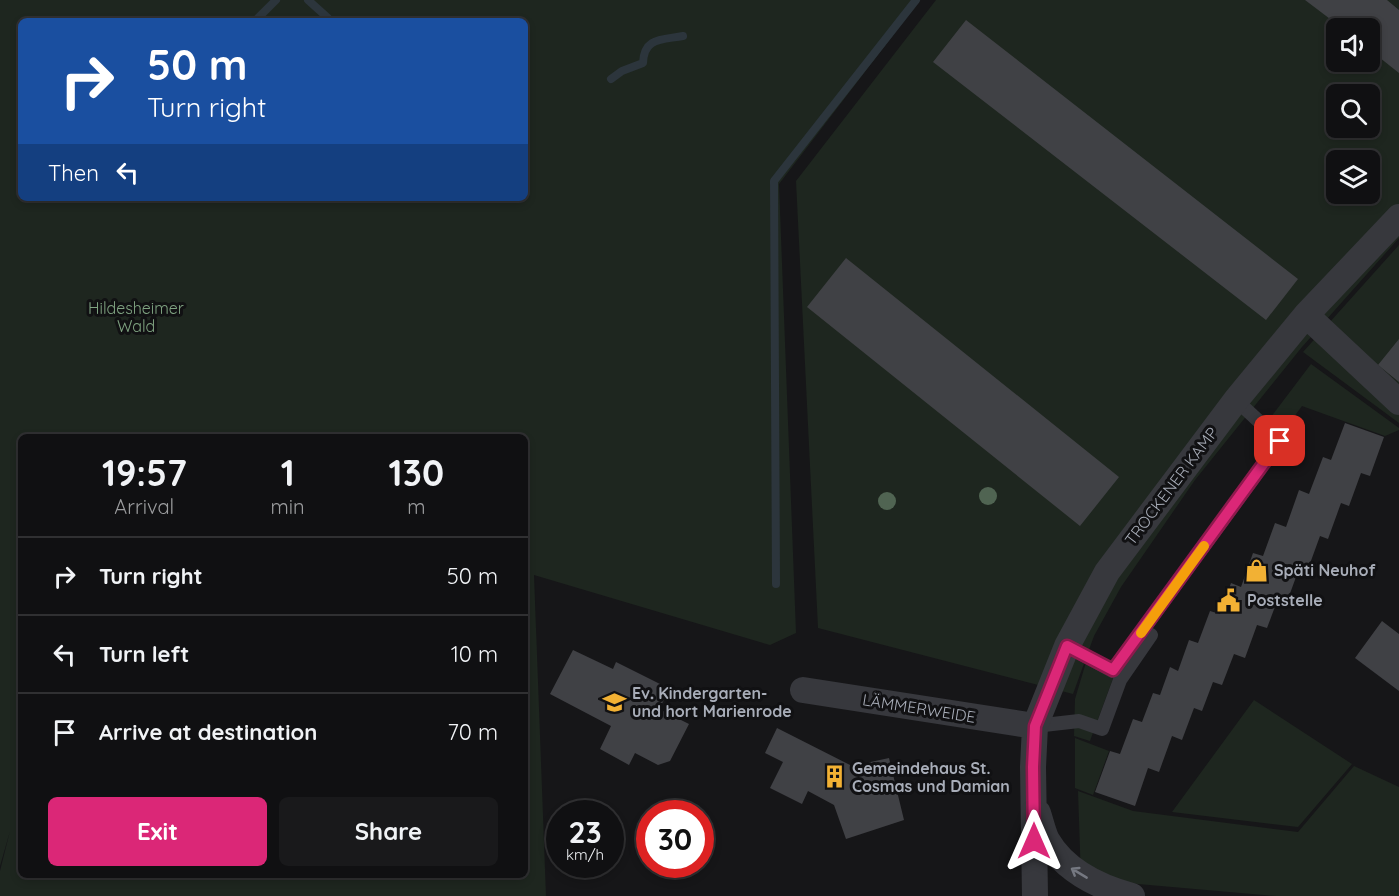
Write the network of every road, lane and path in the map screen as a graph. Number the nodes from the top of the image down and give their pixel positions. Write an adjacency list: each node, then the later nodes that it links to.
1 (1399, 217): 2 (street, TROCKENER KAMP)
2 (1306, 315): 3 (street, TROCKENER KAMP); 4 (street)
3 (1236, 400): 6 (street, TROCKENER KAMP); 6 (lane)
4 (1399, 402)
5 (1151, 635): 8 (lane)
6 (1067, 646): 8 (street, TROCKENER KAMP)
7 (803, 690): 8 (street, LÄMMERWEIDE)
8 (1035, 726): 9 (street, TROCKENER KAMP)
9 (1034, 801): 10 (street, TROCKENER KAMP); 11 (street, TROCKENER KAMP, one-way to 9)
10 (1035, 896)
11 (1132, 896)

